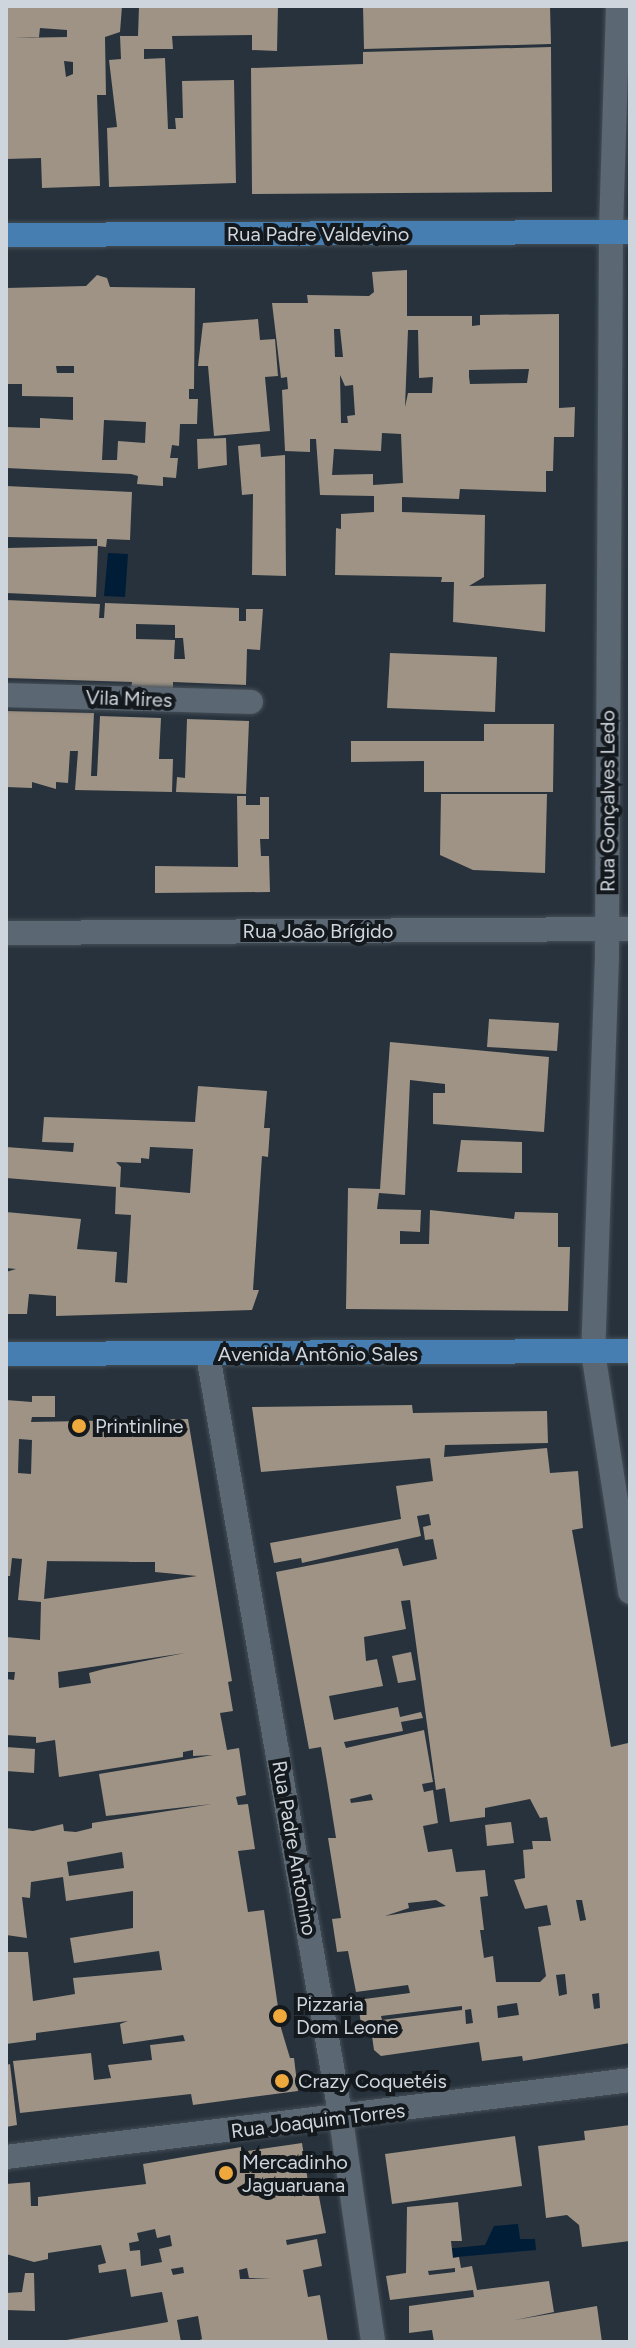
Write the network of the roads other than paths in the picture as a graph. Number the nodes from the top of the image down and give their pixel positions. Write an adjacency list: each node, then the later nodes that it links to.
1 (618, 6): 2 (street, Rua Gonçalves Ledo)
2 (621, 232): 3 (main road, Rua Padre Valdevino); 6 (street, Rua Gonçalves Ledo)
3 (6, 235)
4 (6, 695): 5 (street, Vila Mires)
5 (251, 702)
6 (618, 929): 7 (street, Rua João Brígido); 9 (street, Rua Gonçalves Ledo)
7 (6, 933)
8 (630, 1351): 9 (main road, Avenida Antônio Sales)
9 (593, 1352): 11 (main road, Avenida Antônio Sales); 12 (street, Rua Gonçalves Ledo)
10 (6, 1354): 11 (main road, Avenida Antônio Sales)
11 (208, 1355): 14 (street, Rua Padre Antonino)
12 (630, 1592)
13 (630, 2080): 14 (street, Rua Joaquim Torres)
14 (341, 2119): 15 (street, Rua Joaquim Torres); 16 (street, Rua Padre Antonino)
15 (6, 2157)
16 (373, 2342)

